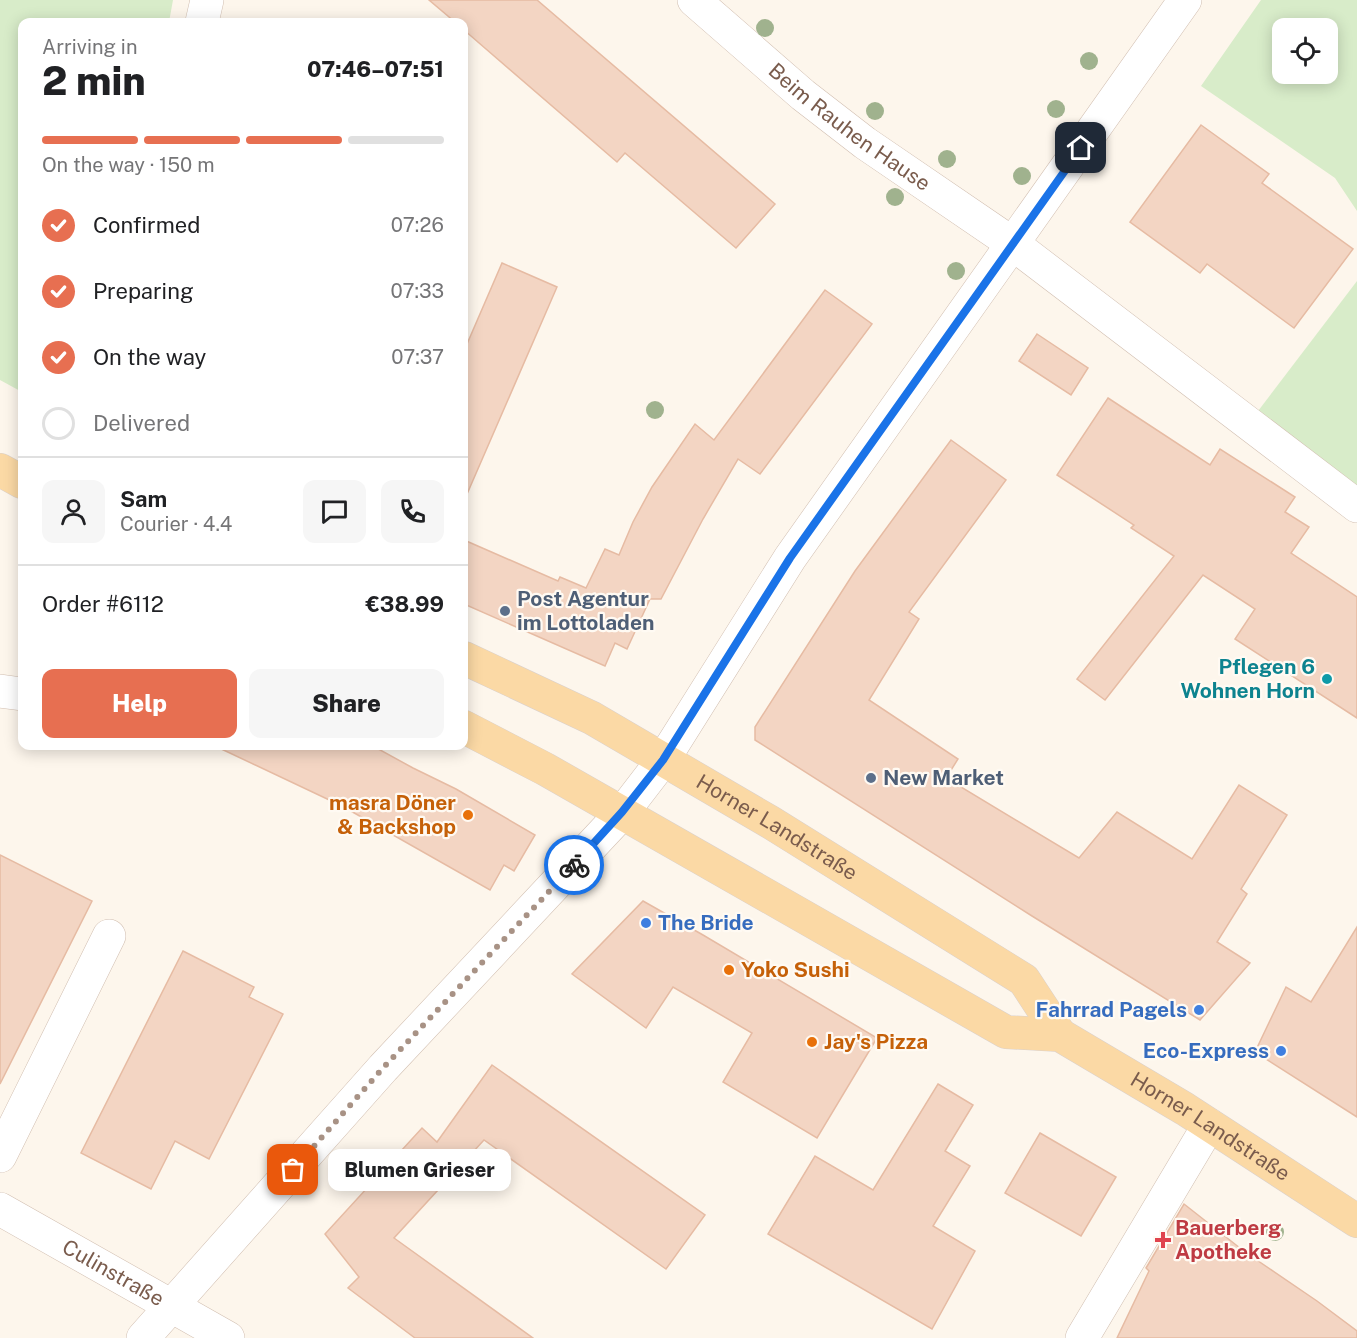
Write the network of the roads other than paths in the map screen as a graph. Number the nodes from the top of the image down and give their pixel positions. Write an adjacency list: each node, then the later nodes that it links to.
1 (207, 0): 4 (street)
2 (694, 0): 5 (street, Beim Rauhen Hause)
3 (1185, 0): 5 (street)
4 (203, 18)
5 (1013, 244): 8 (street, Beim Rauhen Hause); 13 (street)
6 (0, 470): 7 (main road)
7 (18, 480)
8 (1357, 506)
9 (468, 660): 13 (main road, Horner Landstraße)
10 (0, 691): 11 (street)
11 (18, 693)
12 (468, 729): 14 (main road, Horner Landstraße)
13 (663, 760): 14 (street); 16 (main road, Horner Landstraße)
14 (622, 812): 16 (main road, Horner Landstraße); 21 (street)
15 (109, 936): 18 (street)
16 (1060, 1035): 17 (main road, Horner Landstraße)
17 (1209, 1125): 20 (main road, Horner Landstraße); 24 (street)
18 (0, 1156)
19 (0, 1209): 21 (street, Culinstraße)
20 (1357, 1221)
21 (171, 1305): 22 (street); 23 (street, Culinstraße)
22 (143, 1338)
23 (228, 1338)
24 (1082, 1338)

